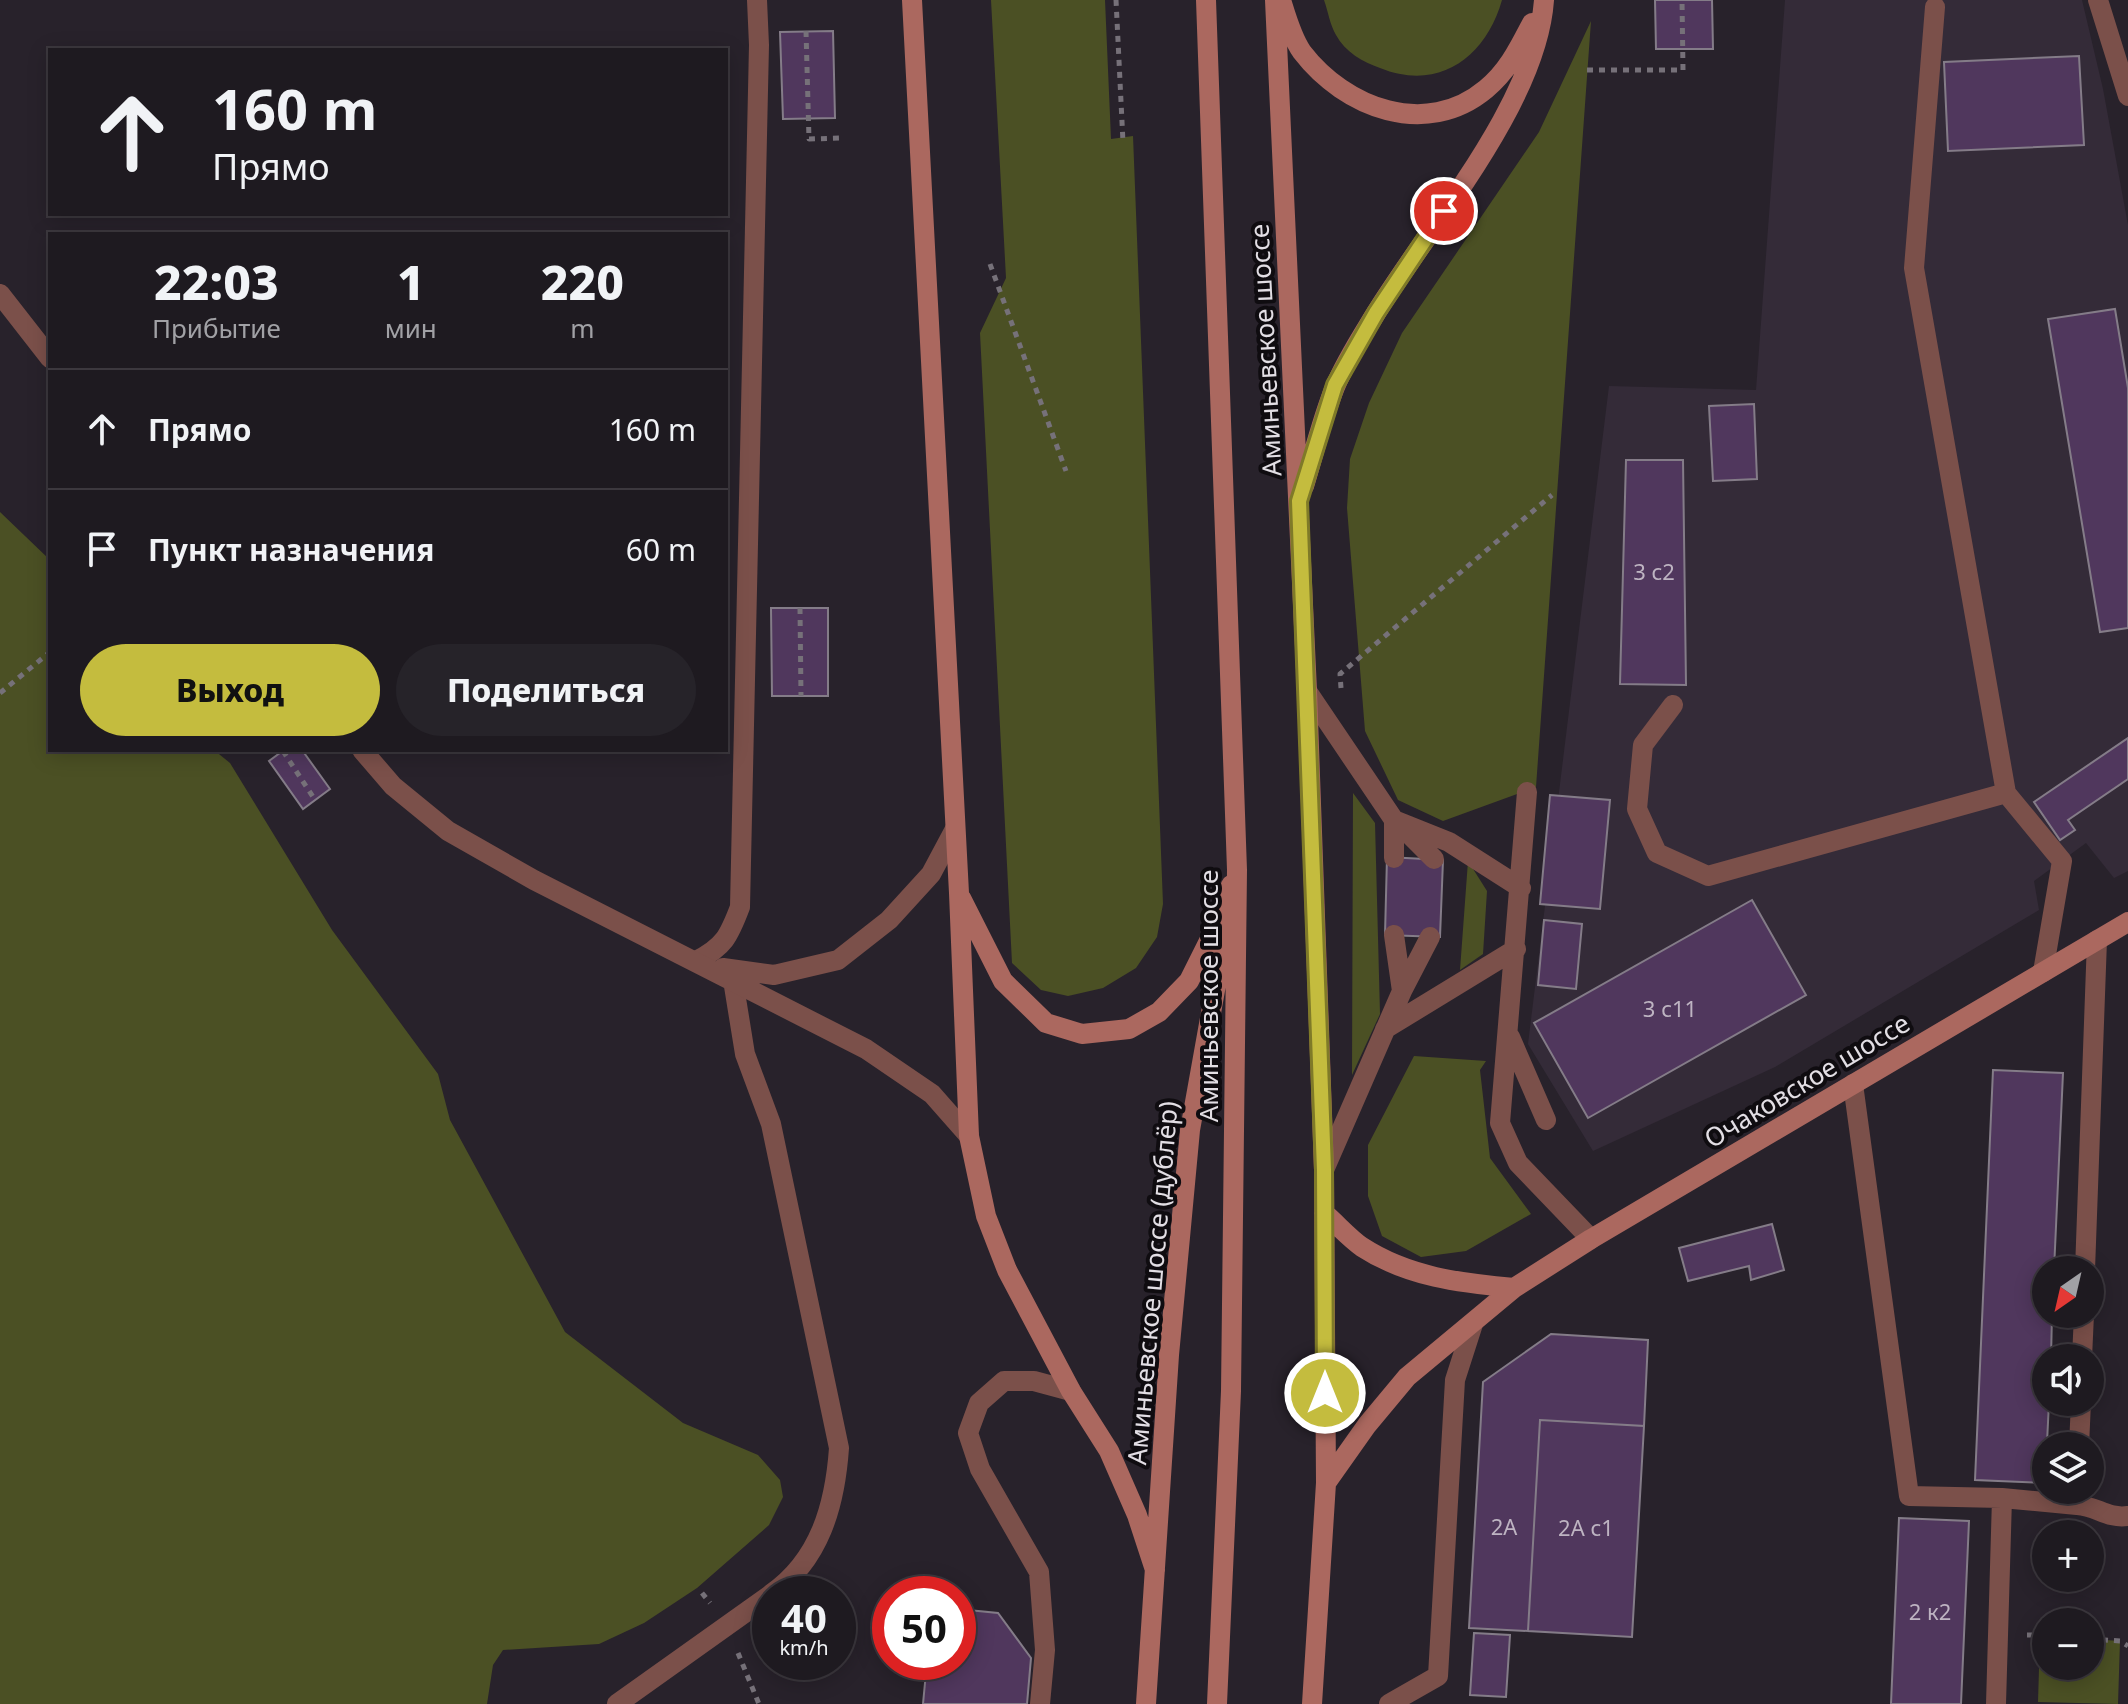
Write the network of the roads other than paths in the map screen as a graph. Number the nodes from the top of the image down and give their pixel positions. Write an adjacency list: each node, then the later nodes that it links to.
1 (757, 0): 30 (street)
2 (912, 0): 19 (main road)
3 (1206, 0): 22 (main road, Аминьевское шоссе)
4 (1275, 0): 12 (main road, Аминьевское шоссе)
5 (1281, 0): 6 (main road)
6 (1542, 0): 12 (main road)
7 (2098, 0): 9 (street)
8 (1935, 7): 17 (street)
9 (2128, 96)
10 (0, 294): 11 (street)
11 (48, 355)
12 (1299, 501): 13 (main road, Аминьевское шоссе)
13 (1307, 691): 18 (street); 39 (main road, Аминьевское шоссе)
14 (1673, 705): 17 (street)
15 (364, 752): 30 (street)
16 (1527, 792): 23 (street)
17 (2006, 793): 31 (street)
18 (1394, 820): 20 (street); 21 (street); 23 (street)
19 (955, 829): 24 (main road); 30 (street)
20 (1394, 858)
21 (1434, 859)
22 (1237, 870): 24 (main road); 51 (main road, Аминьевское шоссе (дублёр)); 57 (main road, Аминьевское шоссе)
23 (1521, 888): 29 (street)
24 (959, 893): 38 (main road)
25 (2128, 922): 28 (main road, Очаковское шоссе)
26 (1394, 935): 33 (street)
27 (1430, 937): 33 (street)
28 (2097, 940): 31 (main road, Очаковское шоссе); 42 (street)
29 (1516, 949): 34 (street); 35 (street)
30 (696, 961): 32 (street)
31 (2043, 972): 36 (main road, Очаковское шоссе)
32 (733, 980): 38 (street); 52 (street)
33 (1402, 991): 34 (street)
34 (1385, 1029): 39 (street)
35 (1508, 1033): 37 (street); 41 (street)
36 (1853, 1084): 41 (main road, Очаковское шоссе); 47 (street)
37 (1546, 1120)
38 (969, 1136): 45 (main road)
39 (1324, 1170): 40 (main road, Аминьевское шоссе)
40 (1324, 1213): 43 (main road); 46 (main road, Аминьевское шоссе)
41 (1591, 1239): 43 (main road, Очаковское шоссе)
42 (2086, 1256)
43 (1514, 1288): 44 (main road, Очаковское шоссе)
44 (1473, 1324): 46 (main road, Очаковское шоссе); 59 (street)
45 (1071, 1391): 51 (main road); 55 (street)
46 (1326, 1483): 58 (main road, Аминьевское шоссе)
47 (2002, 1498): 48 (street); 60 (street)
48 (2032, 1498)
49 (2086, 1504): 50 (street)
50 (2128, 1516)
51 (1155, 1570): 56 (main road, Аминьевское шоссе (дублёр))
52 (794, 1576)
53 (752, 1607): 54 (street)
54 (617, 1704)
55 (1040, 1704)
56 (1146, 1704)
57 (1217, 1704)
58 (1312, 1704)
59 (1389, 1704)
60 (1996, 1704)

